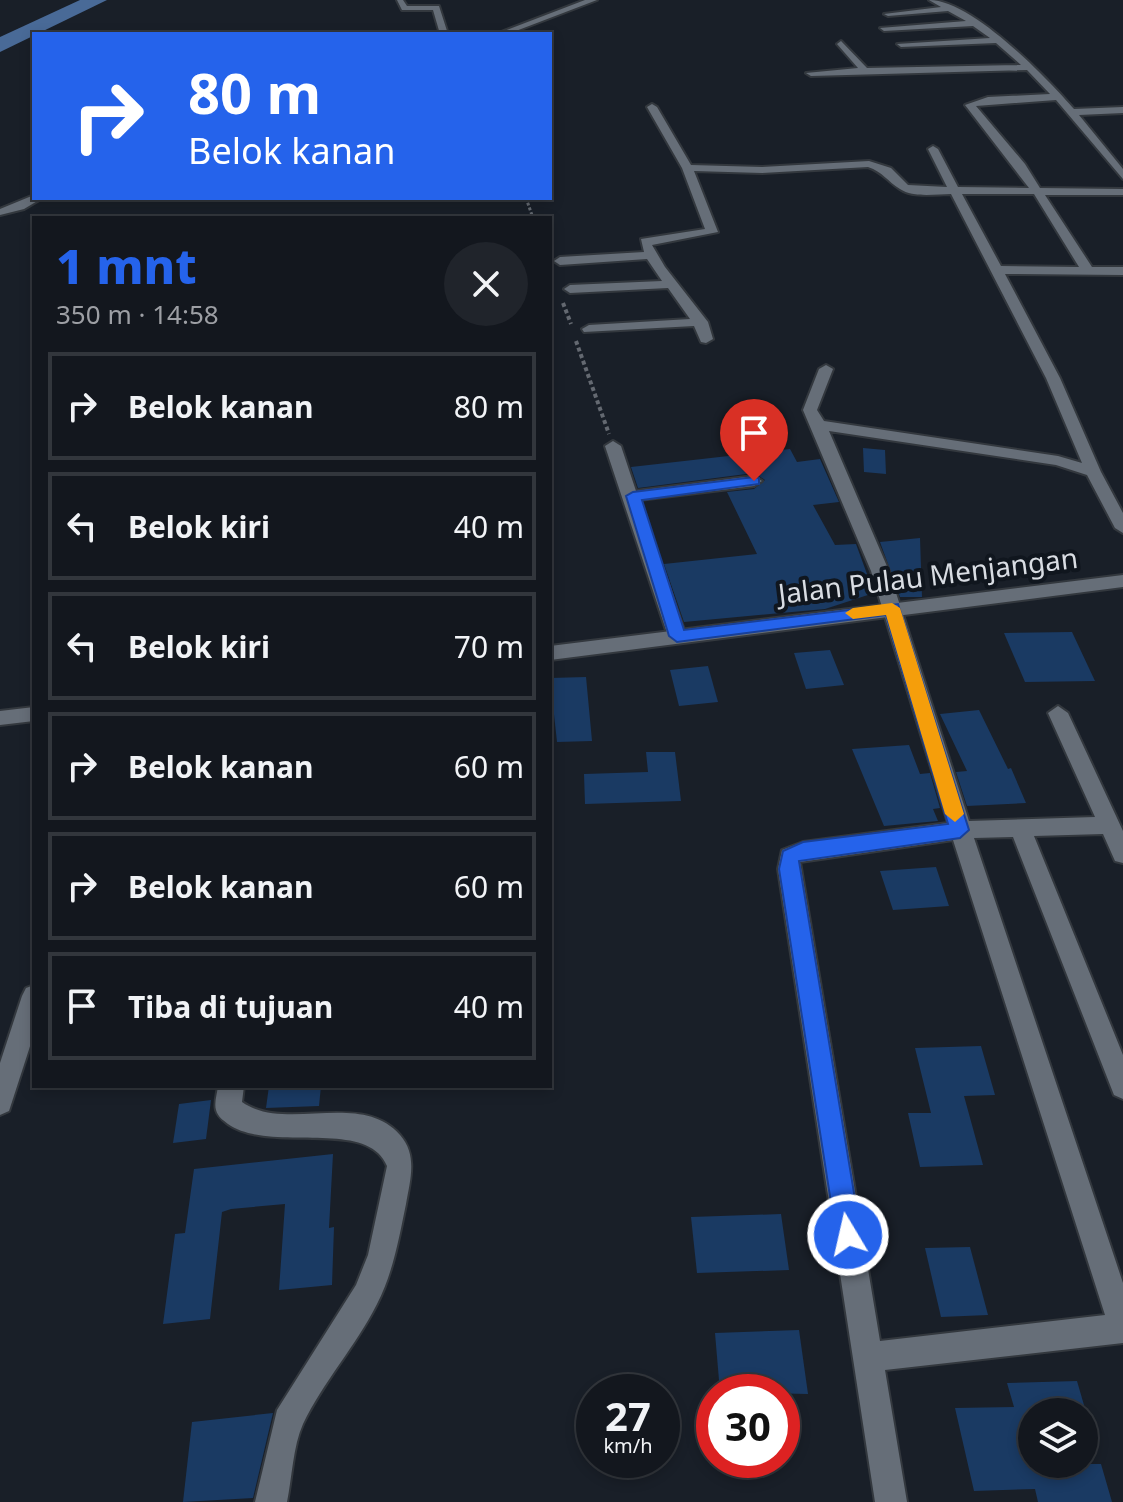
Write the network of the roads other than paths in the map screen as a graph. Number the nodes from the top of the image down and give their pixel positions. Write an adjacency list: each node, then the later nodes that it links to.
1 (593, 0): 8 (street)
2 (933, 0): 4 (street)
3 (400, 2): 7 (street)
4 (951, 9): 5 (street); 6 (street)
5 (888, 14)
6 (974, 23): 9 (street); 11 (street)
7 (443, 32)
8 (505, 32)
9 (997, 40): 11 (street); 13 (street)
10 (841, 44): 15 (street)
11 (901, 44): 12 (street)
12 (909, 52)
13 (1016, 56): 14 (street); 16 (street)
14 (1028, 67): 16 (street); 18 (street)
15 (864, 70): 16 (street); 17 (street)
16 (923, 70)
17 (811, 73)
18 (1036, 76): 19 (street); 20 (street)
19 (942, 82)
20 (1056, 97): 23 (street); 28 (street)
21 (652, 107): 25 (street)
22 (1123, 110): 23 (street)
23 (1069, 112): 26 (street)
24 (933, 149): 27 (street)
25 (687, 168): 27 (street); 32 (street)
26 (1123, 176)
27 (956, 191): 28 (street); 34 (street)
28 (1036, 191): 29 (street); 35 (street)
29 (1123, 192)
30 (32, 200): 31 (street)
31 (0, 212)
32 (650, 255): 33 (street); 37 (street)
33 (560, 261)
34 (998, 270): 35 (street); 45 (street)
35 (1088, 271): 36 (street)
36 (1123, 271)
37 (669, 284): 38 (street); 39 (street)
38 (565, 292)
39 (701, 322): 40 (street); 41 (street)
40 (589, 329)
41 (706, 339)
42 (826, 369): 43 (street)
43 (819, 425): 45 (street); 50 (street)
44 (613, 446): 47 (street)
45 (1093, 472): 48 (street)
46 (754, 481): 47 (street)
47 (633, 496): 51 (street)
48 (1123, 528)
49 (1123, 581): 50 (street, Jalan Pulau Menjangan)
50 (892, 608): 51 (street, Jalan Pulau Menjangan); 57 (street)
51 (677, 636): 52 (street, Jalan Pulau Menjangan)
52 (552, 653)
53 (1058, 713): 56 (street)
54 (32, 714): 55 (street)
55 (0, 718)
56 (1109, 825): 58 (street); 59 (street)
57 (960, 830): 58 (street); 65 (street); 66 (street)
58 (1021, 830): 62 (street)
59 (1123, 854)
60 (32, 1001): 61 (street)
61 (6, 1068): 64 (street)
62 (1123, 1086)
63 (231, 1088): 67 (street)
64 (0, 1102)
65 (1123, 1327): 66 (street)
66 (868, 1357): 68 (street)
67 (271, 1502)
68 (891, 1502)

